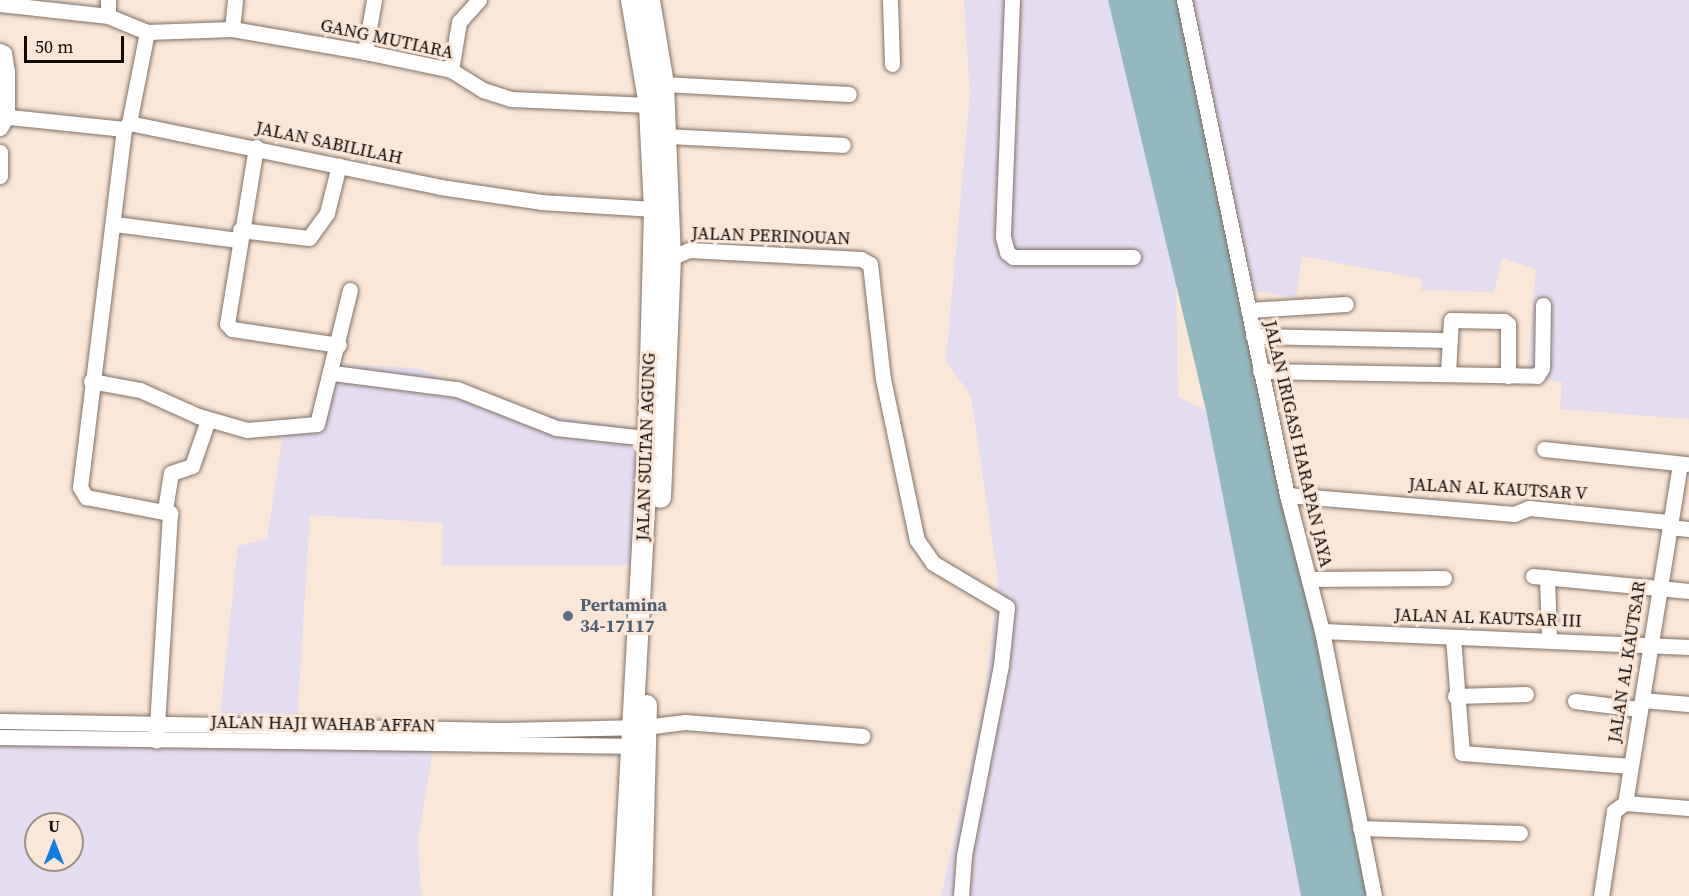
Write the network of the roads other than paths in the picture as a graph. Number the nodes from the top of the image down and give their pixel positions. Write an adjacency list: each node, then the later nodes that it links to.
1 (108, 0): 10 (street)
2 (236, 0): 11 (street)
3 (374, 0): 14 (street)
4 (890, 0): 15 (street)
5 (1012, 0): 31 (street)
6 (1184, 0): 36 (street, JALAN IRIGASI HARAPAN JAYA)
7 (476, 1): 16 (street)
8 (644, 1): 17 (highway, JALAN SULTAN AGUNG); 19 (highway, JALAN SULTAN AGUNG)
9 (0, 2): 10 (street)
10 (108, 16): 12 (street)
11 (232, 29): 12 (street, GANG MUTIARA); 14 (street, GANG MUTIARA)
12 (147, 33): 21 (street)
13 (0, 51): 20 (street)
14 (365, 52): 16 (street, GANG MUTIARA)
15 (892, 64)
16 (451, 70): 19 (street, GANG MUTIARA)
17 (663, 84): 18 (street); 22 (highway, JALAN SULTAN AGUNG)
18 (849, 94)
19 (649, 105): 28 (highway, JALAN SULTAN AGUNG)
20 (2, 120): 21 (street, JALAN SABILILAH)
21 (127, 126): 24 (street, JALAN SABILILAH); 29 (street)
22 (666, 136): 23 (street); 32 (highway, JALAN SULTAN AGUNG)
23 (843, 145)
24 (256, 147): 26 (street, JALAN SABILILAH); 30 (street)
25 (0, 152): 27 (street)
26 (339, 165): 28 (street, JALAN SABILILAH); 30 (street)
27 (0, 176)
28 (654, 209): 46 (highway, JALAN SULTAN AGUNG)
29 (114, 224): 30 (street); 44 (street)
30 (238, 235): 39 (street)
31 (1132, 257)
32 (670, 258): 46 (highway, JALAN SULTAN AGUNG); 79 (street, JALAN PERINOUAN)
33 (350, 290): 39 (street)
34 (1346, 304): 36 (street)
35 (1543, 305): 43 (street)
36 (1248, 310): 37 (street, JALAN IRIGASI HARAPAN JAYA)
37 (1253, 336): 38 (street); 40 (street, JALAN IRIGASI HARAPAN JAYA)
38 (1450, 340): 42 (street); 43 (street)
39 (339, 345): 41 (street)
40 (1260, 371): 42 (street); 49 (street, JALAN IRIGASI HARAPAN JAYA)
41 (333, 373): 45 (street); 46 (street)
42 (1448, 373): 43 (street)
43 (1508, 375)
44 (91, 381): 45 (street); 50 (street)
45 (208, 420): 50 (street)
46 (656, 439): 69 (highway, JALAN SULTAN AGUNG)
47 (1544, 449): 48 (street)
48 (1684, 464): 51 (street, JALAN AL KAUTSAR)
49 (1287, 495): 51 (street, JALAN AL KAUTSAR V); 54 (street, JALAN IRIGASI HARAPAN JAYA)
50 (165, 510): 68 (street)
51 (1670, 525): 52 (street, JALAN AL KAUTSAR V); 55 (street, JALAN AL KAUTSAR)
52 (1689, 529)
53 (1444, 578): 54 (street)
54 (1308, 579): 57 (street, JALAN IRIGASI HARAPAN JAYA)
55 (1659, 587): 56 (street); 59 (street); 60 (street, JALAN AL KAUTSAR)
56 (1689, 591)
57 (1322, 631): 58 (street, JALAN AL KAUTSAR III); 75 (street, JALAN IRIGASI HARAPAN JAYA)
58 (1454, 637): 59 (street, JALAN AL KAUTSAR III); 63 (street)
59 (1549, 638): 60 (street, JALAN AL KAUTSAR III)
60 (1653, 644): 61 (street, JALAN AL KAUTSAR III); 66 (street, JALAN AL KAUTSAR)
61 (1689, 647)
62 (1526, 694): 63 (street)
63 (1455, 696): 72 (street)
64 (1575, 701): 66 (street)
65 (1689, 704): 66 (street)
66 (1640, 705): 72 (street, JALAN AL KAUTSAR)
67 (0, 721): 68 (street, JALAN HAJI WAHAB AFFAN)
68 (156, 733): 69 (street, JALAN HAJI WAHAB AFFAN); 71 (street, JALAN HAJI WAHAB AFFAN)
69 (638, 736): 70 (street, JALAN HAJI WAHAB AFFAN); 77 (highway, JALAN SULTAN AGUNG); 78 (highway, JALAN SULTAN AGUNG)
70 (862, 736)
71 (0, 737)
72 (1630, 766): 73 (street, JALAN AL KAUTSAR)
73 (1624, 803): 74 (street); 81 (street, JALAN AL KAUTSAR)
74 (1689, 808)
75 (1360, 828): 76 (street); 80 (street, JALAN IRIGASI HARAPAN JAYA)
76 (1520, 833)
77 (623, 896)
78 (641, 896)
79 (962, 896)
80 (1374, 896)
81 (1600, 896)

